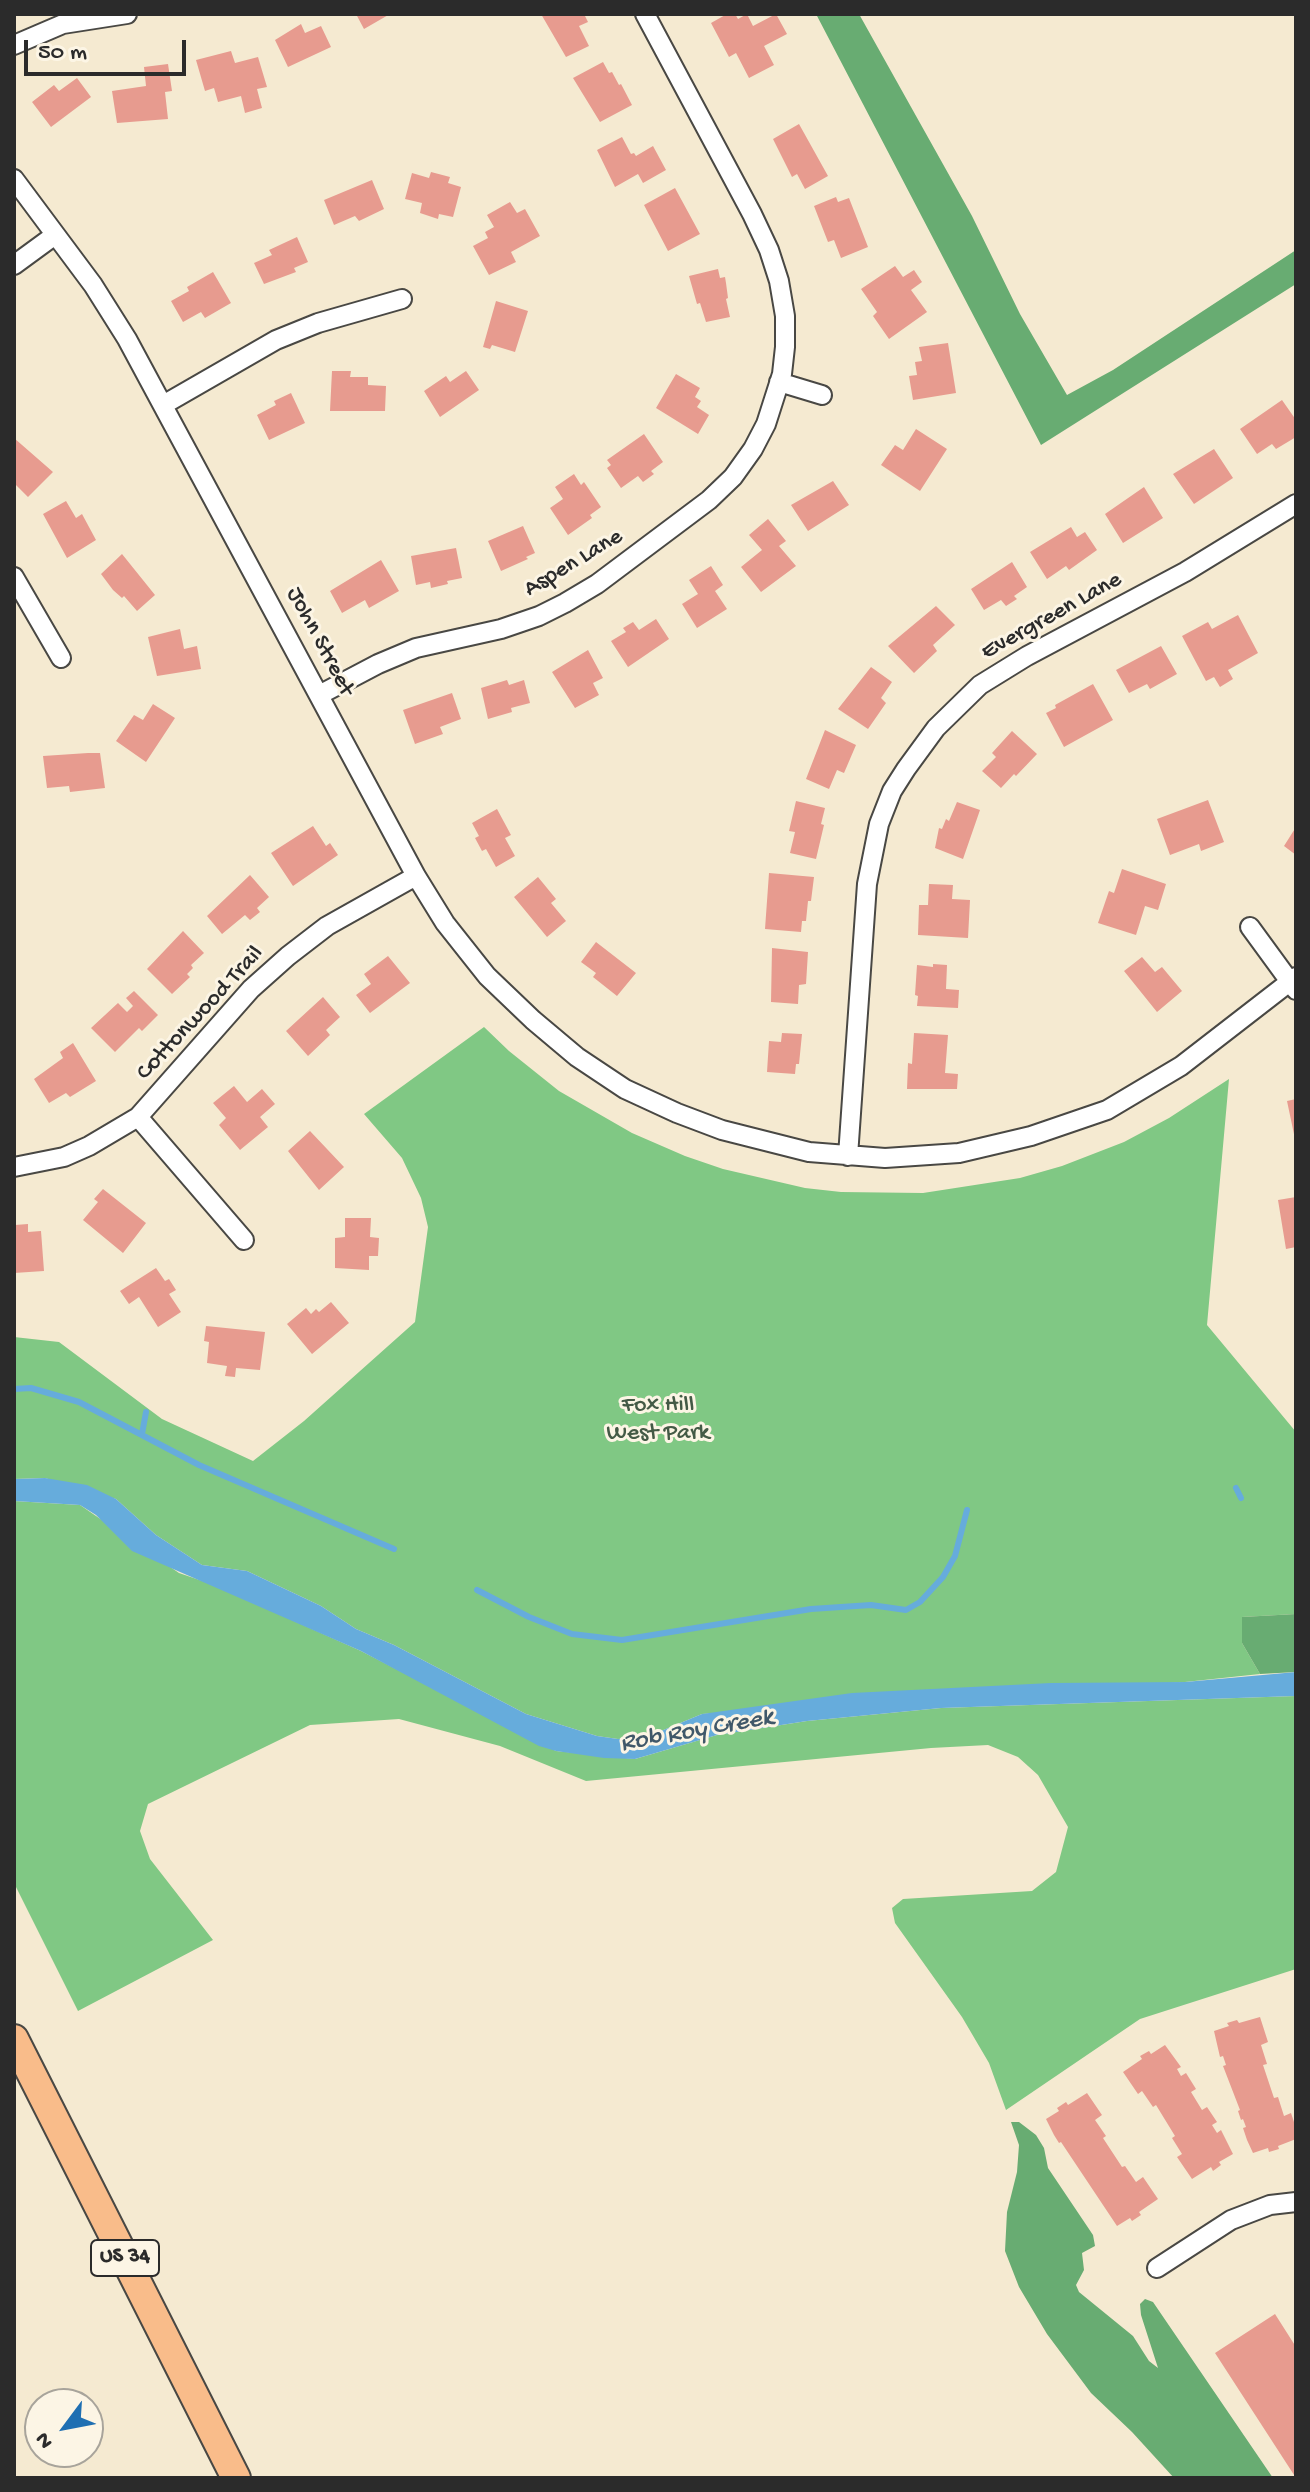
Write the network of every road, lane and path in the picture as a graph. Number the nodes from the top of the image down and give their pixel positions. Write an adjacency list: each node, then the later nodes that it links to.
1 (127, 14): 3 (street)
2 (645, 14): 8 (street, Aspen Lane)
3 (14, 45)
4 (14, 179): 5 (street, John Street)
5 (55, 235): 6 (street); 10 (street, John Street)
6 (14, 265)
7 (402, 299): 10 (street)
8 (779, 382): 9 (street); 14 (street, Aspen Lane)
9 (822, 395)
10 (163, 405): 14 (street, John Street)
11 (1296, 504): 19 (street, Evergreen Lane)
12 (14, 577): 13 (street)
13 (61, 658)
14 (321, 694): 15 (street, John Street)
15 (416, 876): 18 (street, Cottonwood Trail); 19 (street, John Street)
16 (1250, 927): 17 (street)
17 (1294, 983): 19 (street, John Street)
18 (138, 1117): 20 (street, Cottonwood Trail); 21 (street)
19 (848, 1156)
20 (14, 1167)
21 (244, 1240)
22 (14, 2039): 25 (main road, US 34)
23 (1296, 2202): 24 (street)
24 (1157, 2268)
25 (236, 2478)

